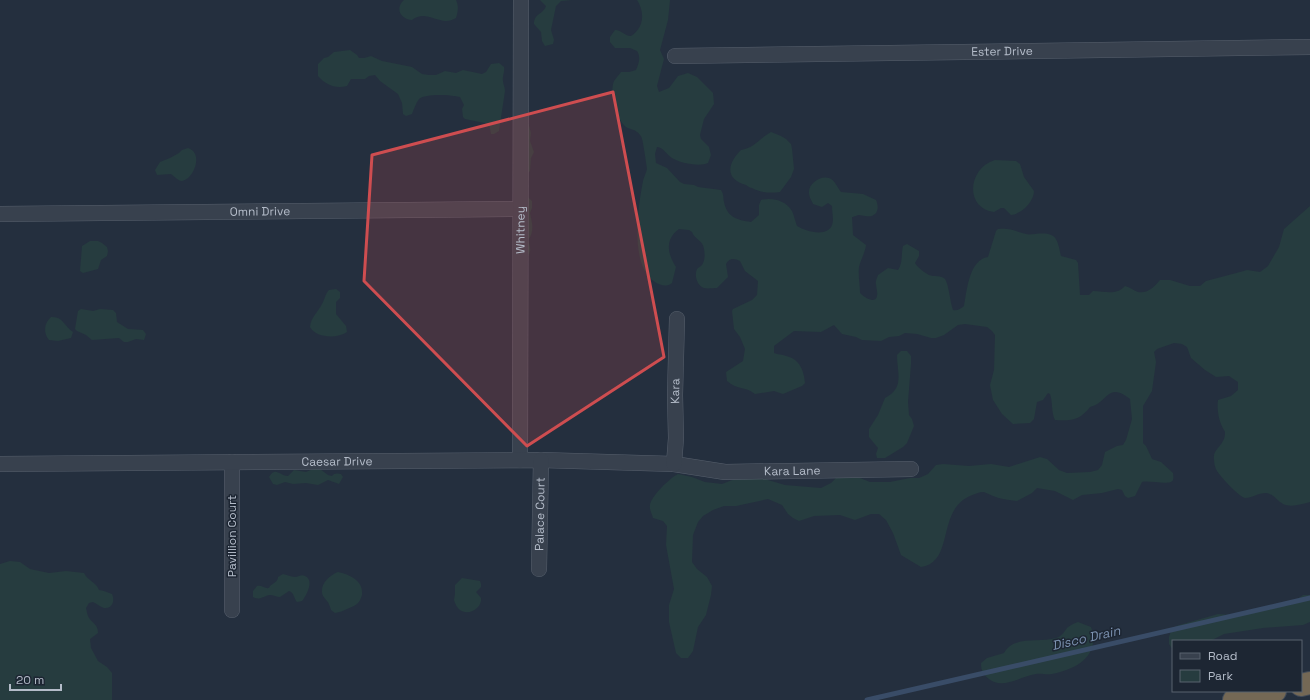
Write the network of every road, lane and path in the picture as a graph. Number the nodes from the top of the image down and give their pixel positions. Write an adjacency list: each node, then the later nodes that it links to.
1 (521, 0): 4 (street, Whitney)
2 (1310, 48): 3 (street, Ester Drive)
3 (675, 56)
4 (520, 209): 5 (street, Omni Drive); 7 (street, Whitney)
5 (0, 214)
6 (677, 319): 11 (street, Kara)
7 (520, 460): 8 (street, Caesar Drive); 9 (street, Caesar Drive)
8 (541, 460): 11 (street, Caesar Drive); 13 (street, Palace Court)
9 (232, 462): 10 (street, Caesar Drive); 14 (street, Pavillion Court)
10 (0, 464)
11 (674, 464): 12 (street, Kara Lane)
12 (911, 469)
13 (539, 569)
14 (232, 610)
15 (1270, 692): 16 (highway)
16 (1234, 700)

